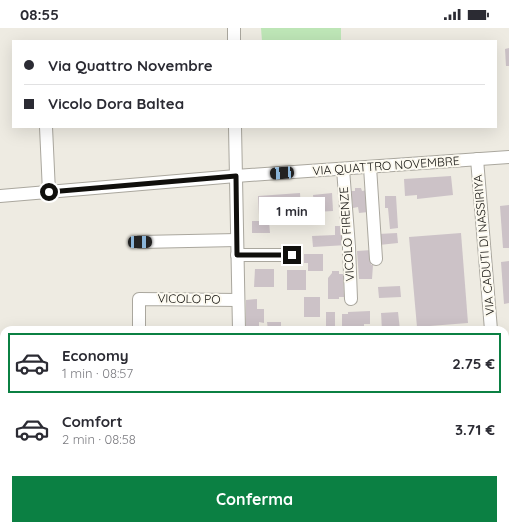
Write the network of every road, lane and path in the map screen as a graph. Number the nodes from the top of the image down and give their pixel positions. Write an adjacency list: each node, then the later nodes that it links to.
1 (234, 28): 2 (street)
2 (234, 40)
3 (46, 128): 10 (street)
4 (235, 128): 9 (street)
5 (509, 157): 6 (street, VIA QUATTRO NOVEMBRE)
6 (477, 159): 7 (street, VIA QUATTRO NOVEMBRE); 21 (street, VIA CADUTI DI NASSIRIYA)
7 (370, 167): 8 (street, VIA QUATTRO NOVEMBRE); 16 (street)
8 (343, 169): 9 (street, VIA QUATTRO NOVEMBRE); 17 (street, VICOLO FIRENZE)
9 (236, 176): 10 (street, VIA QUATTRO NOVEMBRE); 12 (street)
10 (49, 192): 11 (street, VIA QUATTRO NOVEMBRE)
11 (0, 196)
12 (237, 240): 13 (street); 14 (street)
13 (140, 242)
14 (237, 255): 15 (street); 18 (street)
15 (292, 255)
16 (376, 259)
17 (351, 299)
18 (238, 300): 19 (street, VICOLO PO); 20 (street)
19 (139, 326)
20 (239, 326)
21 (491, 326)

